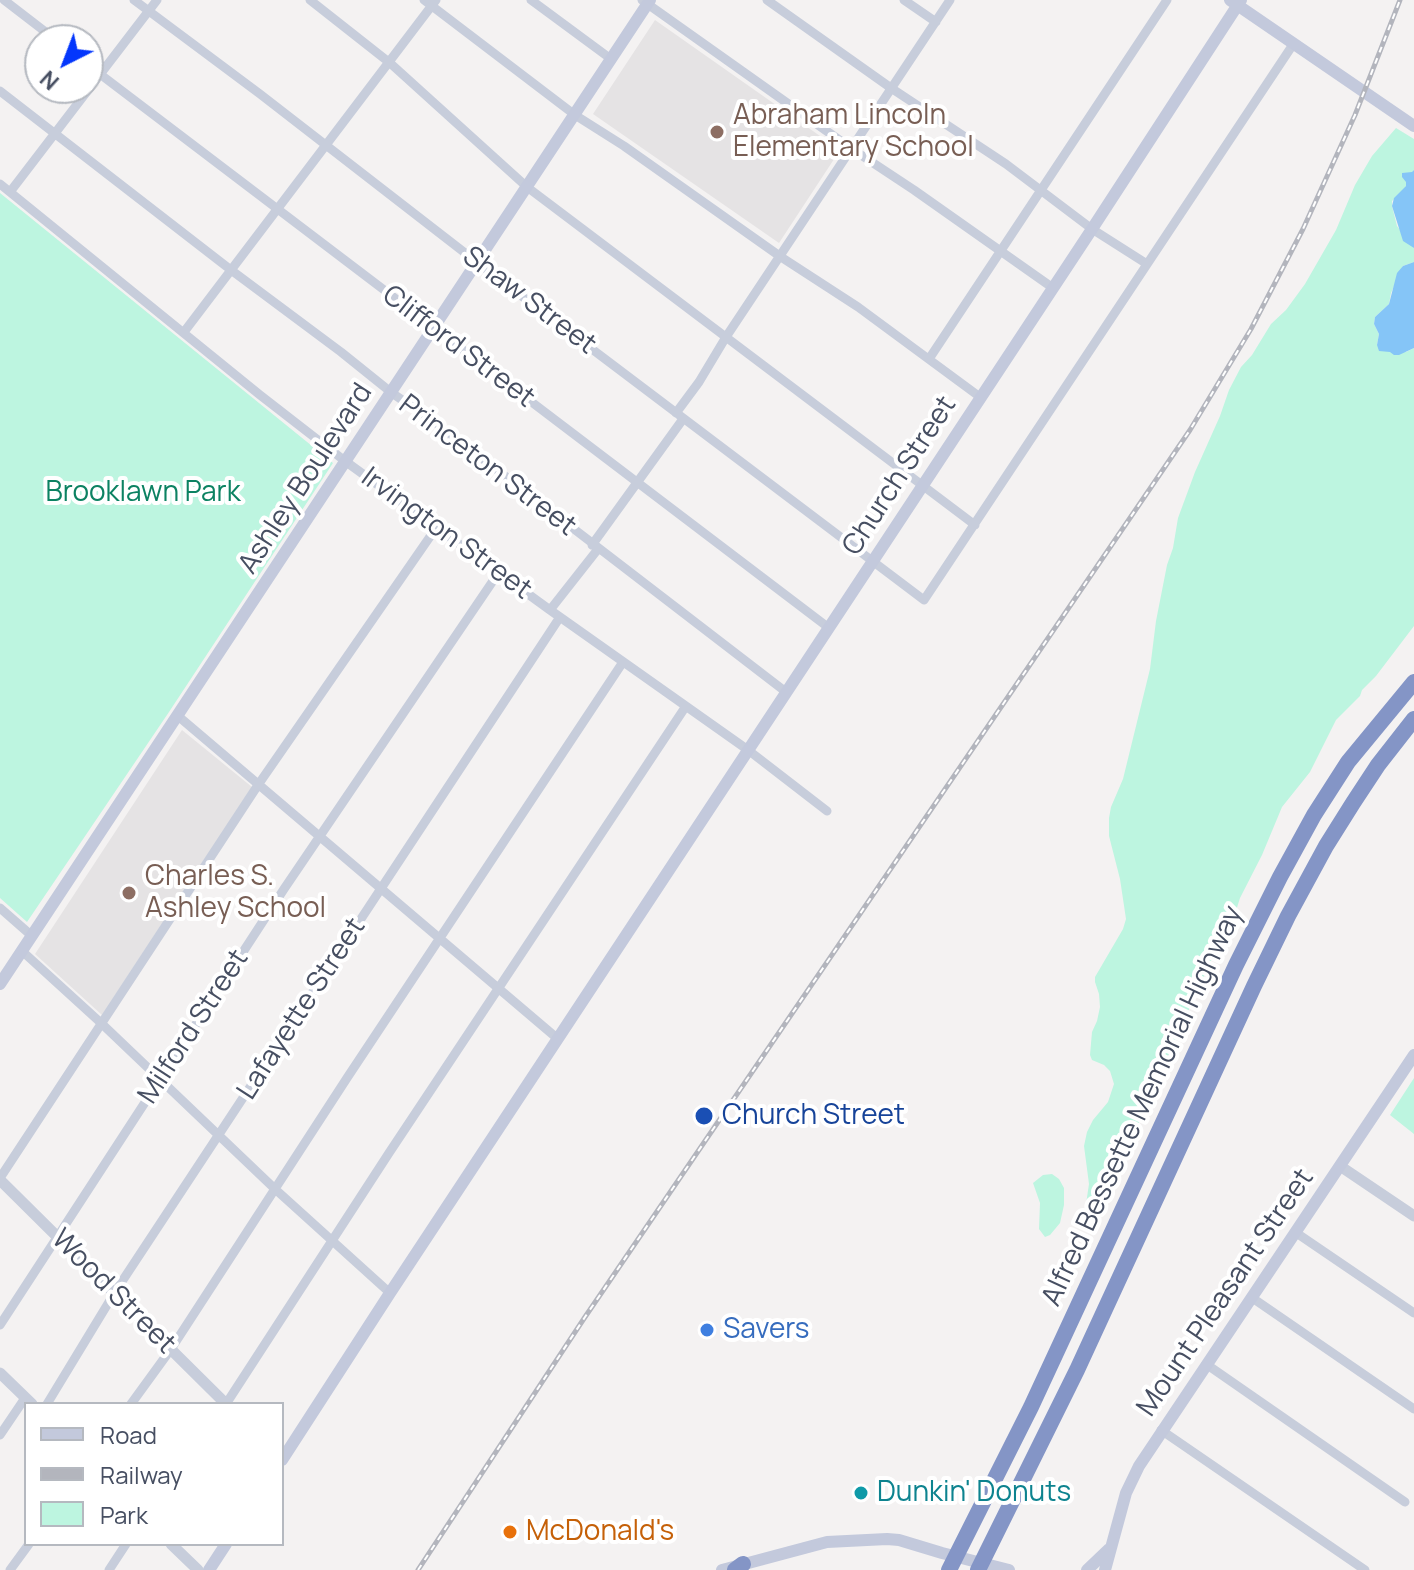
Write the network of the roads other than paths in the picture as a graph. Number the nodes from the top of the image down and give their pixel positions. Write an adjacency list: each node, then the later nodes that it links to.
1 (4, 0): 15 (street)
2 (134, 0): 13 (street, Shaw Street)
3 (157, 0): 13 (street)
4 (310, 0): 18 (street)
5 (531, 0): 17 (street)
6 (767, 0): 21 (street)
7 (904, 0): 14 (street)
8 (950, 0): 14 (street)
9 (1167, 0): 31 (street)
10 (646, 1): 17 (main road, Ashley Boulevard); 28 (street)
11 (431, 2): 18 (street); 24 (street)
12 (1237, 2): 16 (main road); 34 (main road, Church Street)
13 (149, 11): 19 (street); 27 (street, Shaw Street)
14 (936, 22): 21 (street)
15 (35, 24)
16 (1294, 43): 25 (main road); 38 (street)
17 (611, 59): 24 (main road, Ashley Boulevard)
18 (390, 63): 27 (street); 30 (street)
19 (104, 70)
20 (104, 78): 33 (street, Clifford Street)
21 (891, 88): 28 (street); 31 (street)
22 (0, 91): 26 (street, Princeton Street)
23 (78, 104): 26 (street)
24 (575, 115): 30 (main road, Ashley Boulevard); 36 (street)
25 (1414, 126)
26 (55, 134): 32 (street); 39 (street, Princeton Street)
27 (325, 145): 33 (street); 37 (street, Shaw Street)
28 (852, 149): 35 (street); 36 (street)
29 (0, 184): 32 (street, Irvington Street)
30 (527, 187): 37 (main road, Ashley Boulevard); 43 (street)
31 (1041, 191): 34 (street); 35 (street)
32 (10, 192): 42 (street, Irvington Street)
33 (278, 209): 39 (street); 41 (street, Clifford Street)
34 (1092, 229): 38 (street); 40 (main road, Church Street)
35 (1001, 252): 40 (street); 44 (street)
36 (781, 257): 43 (street); 44 (street)
37 (478, 263): 41 (main road, Ashley Boulevard); 47 (street, Shaw Street)
38 (1147, 264): 51 (street)
39 (231, 270): 42 (street); 45 (street, Princeton Street)
40 (1053, 288): 46 (main road, Church Street)
41 (434, 329): 45 (main road, Ashley Boulevard); 49 (street, Clifford Street)
42 (184, 332): 48 (street, Irvington Street)
43 (726, 337): 47 (street); 50 (street)
44 (929, 359): 46 (street)
45 (392, 393): 48 (main road, Ashley Boulevard); 53 (street, Princeton Street)
46 (980, 397): 50 (main road, Church Street)
47 (679, 416): 49 (street); 54 (street, Shaw Street)
48 (345, 461): 52 (street, Irvington Street); 63 (main road, Ashley Boulevard)
49 (638, 483): 53 (street); 58 (street, Clifford Street)
50 (922, 485): 51 (street); 54 (main road, Church Street)
51 (975, 525): 54 (street, Shaw Street)
52 (436, 528): 55 (street, Irvington Street); 66 (street)
53 (595, 547): 56 (street); 61 (street, Princeton Street)
54 (873, 562): 58 (main road, Church Street)
55 (499, 572): 56 (street, Irvington Street); 68 (street, Milford Street)
56 (550, 610): 57 (street, Irvington Street)
57 (560, 617): 59 (street, Irvington Street); 69 (street, Lafayette Street)
58 (829, 628): 61 (main road, Church Street)
59 (623, 662): 62 (street, Irvington Street); 72 (street)
60 (1414, 682): 119 (highway, Alfred Bessette Memorial Highway)
61 (786, 692): 65 (main road, Church Street)
62 (686, 706): 65 (street, Irvington Street); 75 (street)
63 (178, 716): 66 (street); 71 (main road, Ashley Boulevard)
64 (1414, 719): 120 (highway, Alfred Bessette Memorial Highway)
65 (748, 750): 67 (street, Irvington Street); 77 (main road, Church Street)
66 (258, 785): 68 (street); 76 (street)
67 (827, 811)
68 (319, 836): 69 (street); 79 (street, Milford Street)
69 (381, 890): 72 (street); 80 (street, Lafayette Street)
70 (0, 908): 71 (street)
71 (32, 936): 73 (main road, Ashley Boulevard)
72 (440, 939): 75 (street); 83 (street)
73 (22, 951): 74 (main road, Ashley Boulevard); 76 (street)
74 (0, 984)
75 (499, 989): 77 (street); 87 (street)
76 (101, 1023): 79 (street); 82 (street)
77 (558, 1039): 89 (main road, Church Street)
78 (1414, 1055): 81 (main road, Mount Pleasant Street)
79 (161, 1079): 80 (street); 86 (street, Milford Street)
80 (219, 1135): 83 (street); 88 (street, Lafayette Street)
81 (1340, 1166): 84 (street); 85 (main road, Mount Pleasant Street)
82 (0, 1179): 86 (street, Wood Street)
83 (275, 1189): 87 (street); 93 (street)
84 (1414, 1216)
85 (1295, 1232): 90 (main road, Mount Pleasant Street); 91 (street)
86 (57, 1235): 88 (street, Wood Street); 92 (street, Milford Street)
87 (332, 1241): 89 (street); 100 (street)
88 (115, 1292): 93 (street, Wood Street); 97 (street, Lafayette Street)
89 (390, 1293): 105 (main road, Church Street)
90 (1251, 1297): 94 (main road, Mount Pleasant Street); 102 (street)
91 (1414, 1313)
92 (0, 1325)
93 (171, 1349): 98 (street); 99 (street, Wood Street)
94 (1206, 1364): 103 (main road, Mount Pleasant Street); 106 (street)
95 (0, 1373): 96 (street)
96 (29, 1401)
97 (48, 1402)
98 (132, 1402)
99 (224, 1402)
100 (227, 1402)
101 (24, 1407): 104 (street)
102 (1414, 1409)
103 (1161, 1430): 111 (main road, Mount Pleasant Street); 123 (street)
104 (0, 1435)
105 (284, 1457)
106 (1405, 1502)
107 (28, 1546): 114 (street)
108 (125, 1546): 115 (street)
109 (173, 1546): 116 (street)
110 (225, 1546): 117 (main road)
111 (1111, 1547): 121 (main road); 122 (main road, Mount Pleasant Street)
112 (739, 1567): 113 (main road); 118 (main road)
113 (1004, 1569)
114 (10, 1570)
115 (109, 1570)
116 (198, 1570)
117 (209, 1570)
118 (722, 1570)
119 (949, 1570)
120 (978, 1570)
121 (1087, 1570)
122 (1105, 1570)
123 (1365, 1570)

